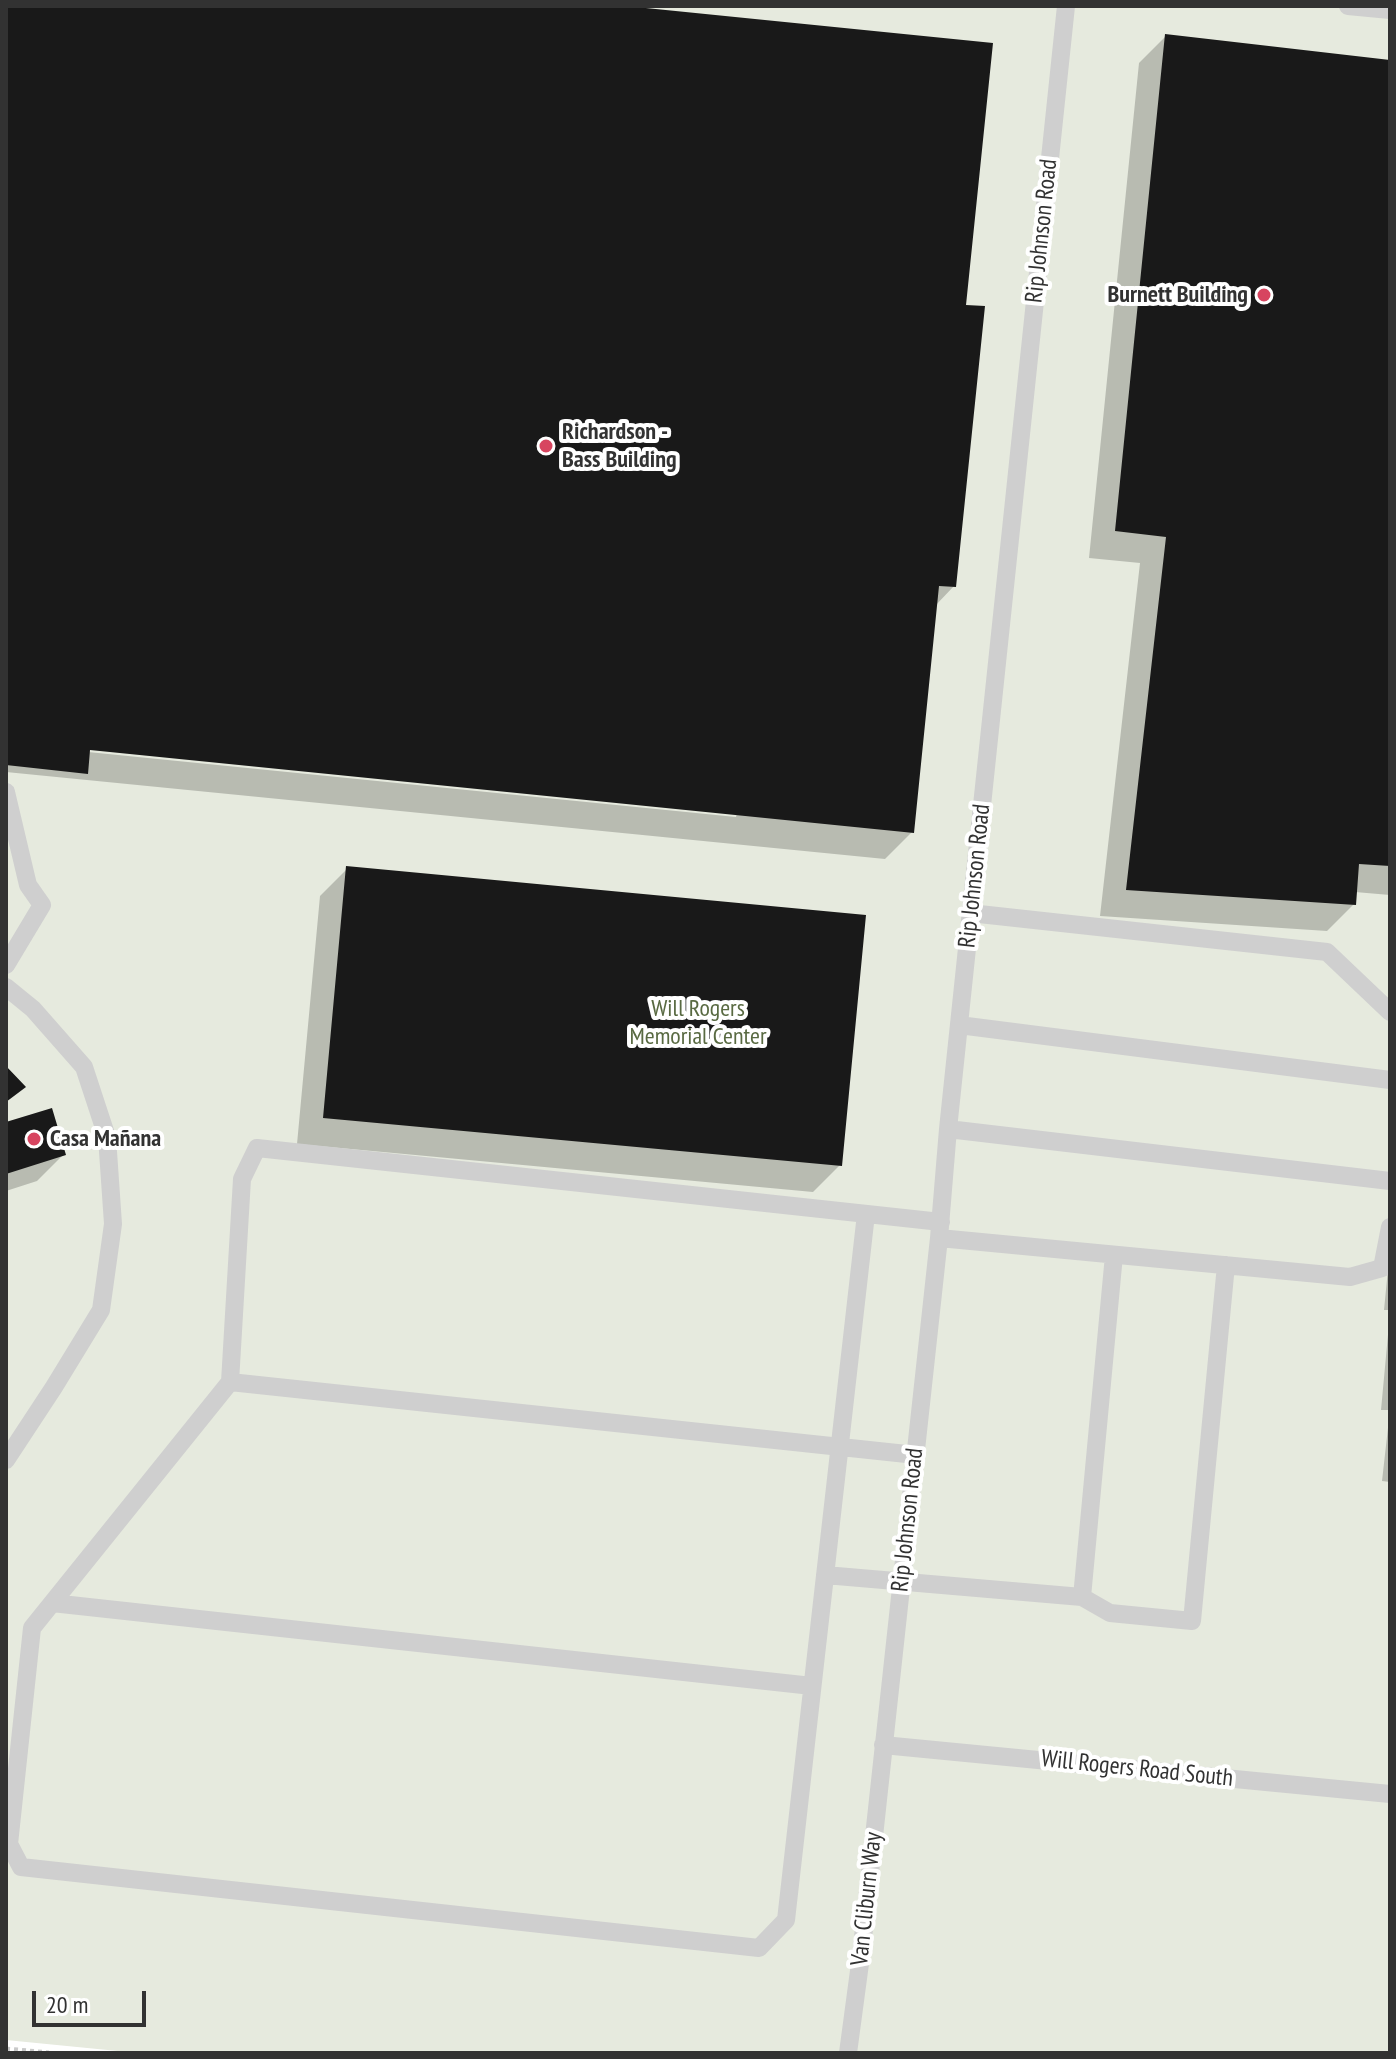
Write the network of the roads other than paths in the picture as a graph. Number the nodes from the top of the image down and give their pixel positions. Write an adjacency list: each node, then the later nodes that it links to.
1 (1066, 6): 5 (lane, Rip Johnson Road)
2 (1348, 6): 3 (lane)
3 (1390, 10)
4 (6, 792): 6 (lane)
5 (970, 913): 8 (lane); 9 (lane, Rip Johnson Road)
6 (6, 965)
7 (6, 987): 21 (lane)
8 (1390, 1012)
9 (959, 1025): 10 (lane); 11 (lane, Rip Johnson Road)
10 (1390, 1080)
11 (948, 1129): 12 (lane); 15 (lane, Rip Johnson Road)
12 (1390, 1181)
13 (866, 1214): 15 (lane); 18 (lane); 19 (lane)
14 (1390, 1227): 17 (lane)
15 (940, 1230): 16 (lane); 20 (lane, Rip Johnson Road)
16 (1114, 1255): 17 (lane); 24 (lane)
17 (1226, 1265): 24 (lane)
18 (230, 1382): 19 (lane); 25 (lane)
19 (840, 1447): 20 (lane); 22 (lane)
20 (916, 1455): 23 (lane, Rip Johnson Road)
21 (6, 1460)
22 (825, 1575): 23 (lane); 26 (lane)
23 (901, 1582): 24 (lane); 27 (lane, Rip Johnson Road)
24 (1082, 1597)
25 (52, 1603): 26 (lane); 26 (lane)
26 (812, 1686)
27 (883, 1745): 28 (lane, Will Rogers Road South); 29 (lane, Van Cliburn Way)
28 (1390, 1794)
29 (848, 2053)

